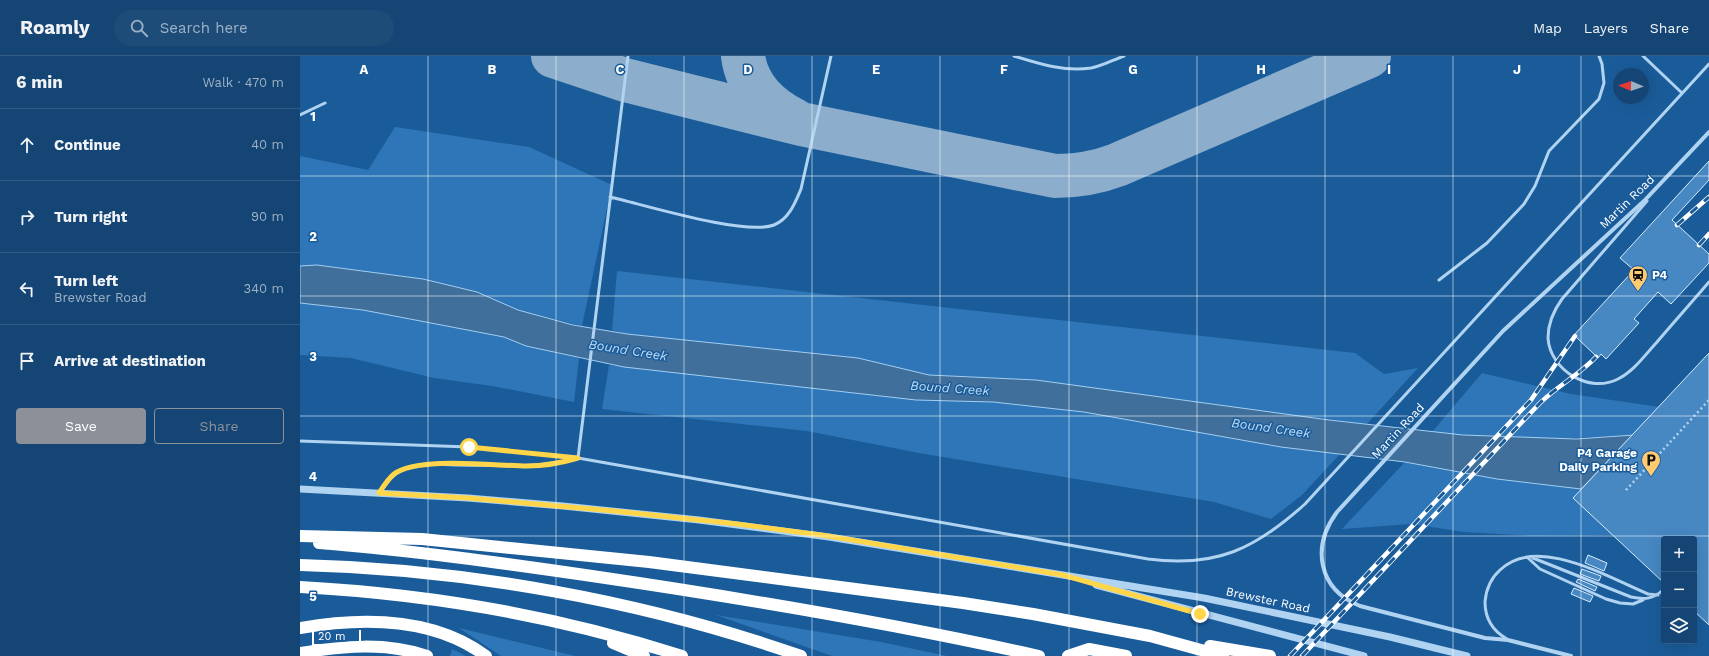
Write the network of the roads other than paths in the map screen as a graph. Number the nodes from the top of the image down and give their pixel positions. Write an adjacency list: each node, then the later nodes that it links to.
1 (628, 56): 13 (lane)
2 (831, 56): 13 (lane)
3 (1014, 56): 4 (lane)
4 (1124, 56)
5 (1599, 56): 14 (lane)
6 (1643, 56): 8 (lane)
7 (1709, 64): 8 (lane)
8 (1682, 93): 17 (lane)
9 (324, 103): 10 (lane)
10 (300, 115)
11 (1709, 132): 12 (street, Martin Road)
12 (1662, 183): 15 (lane); 32 (street, Martin Road)
13 (610, 197): 17 (lane)
14 (1439, 280)
15 (1709, 282)
16 (300, 441): 17 (lane)
17 (578, 458): 19 (lane)
18 (300, 490): 19 (street, Brewster Road)
19 (379, 493): 24 (street, Brewster Road)
20 (300, 536): 31 (highway)
21 (300, 542): 39 (highway)
22 (1527, 557): 27 (lane); 28 (lane); 28 (lane); 32 (lane)
23 (300, 565): 38 (highway)
24 (1063, 575): 44 (street, Brewster Road); 45 (street, Brewster Road)
25 (300, 587): 29 (highway)
26 (1661, 592): 27 (lane)
27 (1658, 595): 28 (lane)
28 (1646, 599)
29 (575, 626): 36 (highway); 37 (highway)
30 (300, 628): 35 (highway)
31 (1150, 636): 42 (highway); 43 (highway)
32 (1508, 640): 46 (street, Martin Road)
33 (300, 653): 34 (highway)
34 (427, 656)
35 (486, 656)
36 (644, 656)
37 (682, 656)
38 (801, 656)
39 (1039, 656)
40 (1068, 656): 41 (highway)
41 (1126, 656)
42 (1223, 656)
43 (1270, 656)
44 (1364, 656)
45 (1467, 656)
46 (1571, 656)

